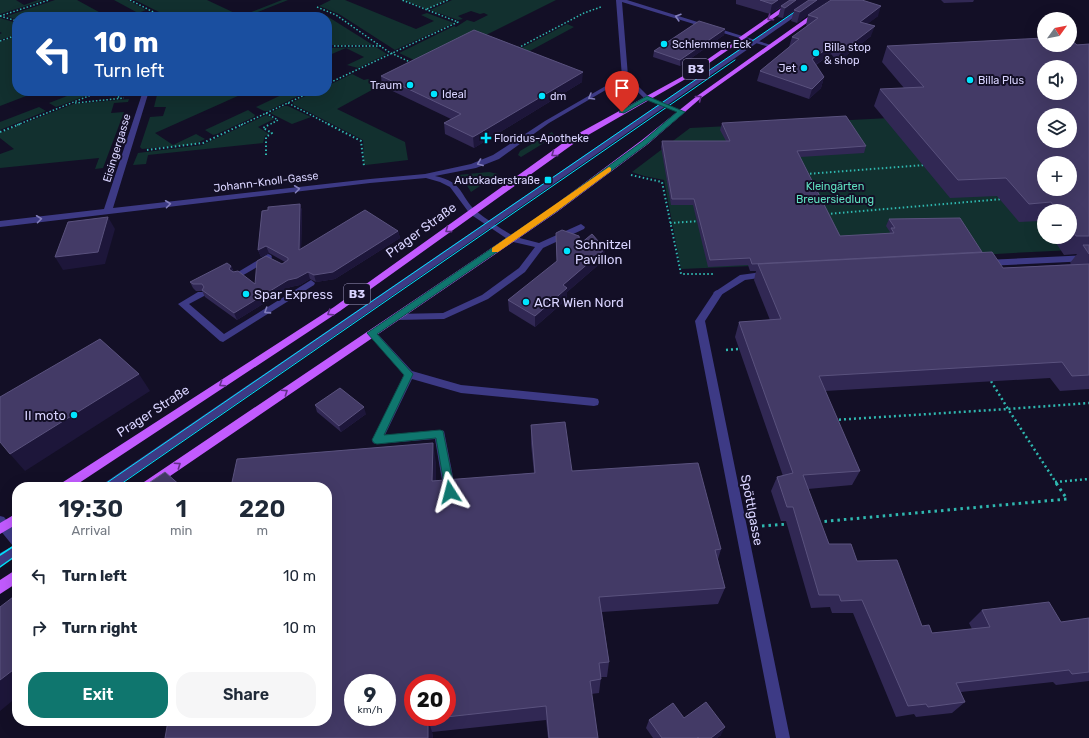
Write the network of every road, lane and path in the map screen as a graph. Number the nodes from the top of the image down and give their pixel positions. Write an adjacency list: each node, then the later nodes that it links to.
1 (50, 0): 13 (path)
2 (130, 0): 14 (path)
3 (402, 0): 11 (path)
4 (448, 0): 11 (path)
5 (620, 0): 20 (street, one-way to 5); 29 (street)
6 (797, 0): 20 (main road, Prager Straße / B3, one-way to 20)
7 (816, 0): 22 (street)
8 (836, 0): 25 (main road, B3)
9 (313, 5): 15 (path)
10 (604, 5): 26 (path)
11 (427, 10): 27 (path)
12 (12, 12): 17 (path)
13 (12, 12)
14 (153, 12)
15 (329, 12)
16 (332, 13): 24 (path)
17 (0, 16): 18 (path)
18 (12, 20)
19 (12, 37): 21 (path)
20 (742, 37): 22 (street); 37 (main road, Prager Straße / B3)
21 (0, 41)
22 (756, 41): 25 (street); 40 (street)
23 (332, 46): 24 (path)
24 (382, 46): 27 (path)
25 (771, 46): 41 (main road, B3, one-way to 25)
26 (515, 50)
27 (393, 53): 28 (path); 30 (path)
28 (413, 63)
29 (625, 77): 37 (street); 49 (street, one-way to 49)
30 (332, 82)
31 (88, 96): 38 (path)
32 (117, 96): 36 (path)
33 (132, 96): 36 (path)
34 (144, 96): 44 (street, Eisingergasse)
35 (303, 96): 39 (path)
36 (120, 98): 38 (path)
37 (647, 98): 40 (street); 55 (main road, Prager Straße / B3, one-way to 55)
38 (71, 103): 43 (path)
39 (288, 103): 42 (path); 50 (path)
40 (664, 105): 41 (street); 60 (street)
41 (682, 112): 62 (main road, B3)
42 (266, 113): 44 (path); 45 (path)
43 (0, 132)
44 (127, 152): 54 (street, Eisingergasse)
45 (266, 155)
46 (929, 165): 48 (path)
47 (627, 174): 51 (path)
48 (804, 174)
49 (426, 176): 50 (street, Johann-Knoll-Gasse); 55 (street, Johann-Knoll-Gasse)
50 (366, 181): 54 (street, Johann-Knoll-Gasse, one-way to 50)
51 (662, 182): 52 (path); 58 (path)
52 (670, 182)
53 (1005, 199): 56 (path)
54 (108, 211): 59 (street, Johann-Knoll-Gasse, one-way to 54)
55 (473, 212): 60 (street, Johann-Knoll-Gasse); 83 (main road, Prager Straße / B3, one-way to 83)
56 (820, 214)
57 (702, 221): 58 (path)
58 (670, 223): 70 (path)
59 (0, 224)
60 (490, 224): 62 (street, Johann-Knoll-Gasse); 84 (street)
61 (581, 228): 63 (street)
62 (512, 239): 63 (street); 72 (main road, B3)
63 (540, 246): 72 (street)
64 (1089, 258): 66 (street)
65 (274, 260): 67 (street)
66 (974, 264)
67 (236, 274)
68 (778, 274): 70 (street)
69 (311, 283): 71 (street, one-way to 71)
70 (718, 293): 98 (street, Spöttlgasse)
71 (201, 294)
72 (396, 317): 73 (main road, B3)
73 (372, 333): 76 (street); 85 (main road, B3, one-way to 73)
74 (739, 350): 75 (path)
75 (719, 351)
76 (409, 374): 78 (street); 87 (street)
77 (991, 381): 80 (path)
78 (594, 402)
79 (1089, 403): 80 (path)
80 (1008, 409): 81 (path); 86 (path)
81 (830, 420)
82 (1089, 479): 86 (path)
83 (72, 482)
84 (114, 482)
85 (153, 482)
86 (1055, 482): 89 (path)
87 (450, 492)
88 (12, 520): 91 (main road)
89 (813, 522)
90 (790, 524): 92 (path)
91 (1, 525): 93 (street)
92 (760, 526)
93 (12, 537)
94 (12, 552): 95 (street)
95 (0, 560)
96 (12, 579): 97 (main road)
97 (0, 588)
98 (783, 738)

